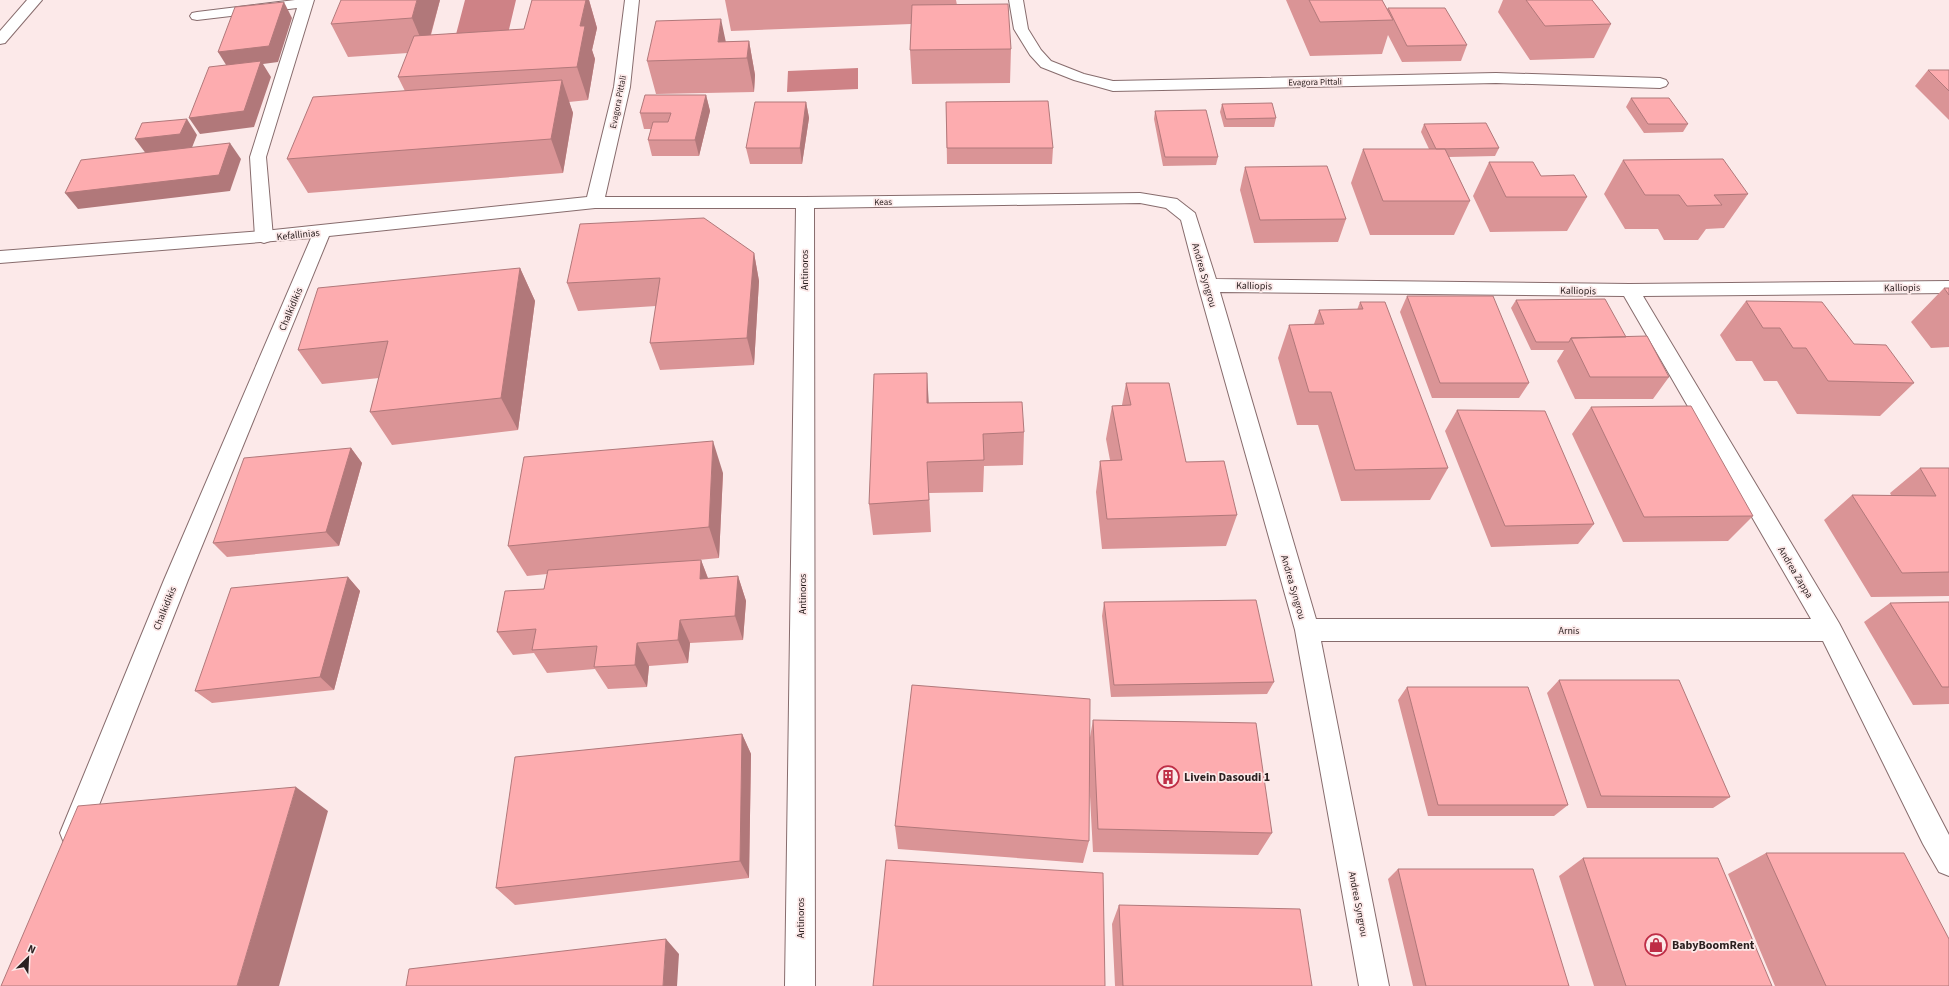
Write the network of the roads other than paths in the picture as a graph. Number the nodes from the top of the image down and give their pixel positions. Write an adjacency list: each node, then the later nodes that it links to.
1 (35, 0): 6 (street)
2 (632, 0): 8 (street, Evagora Pittali)
3 (1016, 0): 7 (street, Evagora Pittali)
4 (307, 2): 5 (street); 12 (street)
5 (197, 16)
6 (0, 40)
7 (1660, 83)
8 (595, 202): 9 (street, Keas); 11 (street, Kefallinias)
9 (805, 203): 10 (street, Keas); 22 (street, Antinoros)
10 (1171, 203): 14 (street, Andrea Syngrou)
11 (322, 232): 12 (street, Kefallinias); 20 (street, Chalkidikis)
12 (264, 237): 13 (street, Kefallinias)
13 (0, 257)
14 (1207, 285): 16 (street, Kalliopis); 17 (street, Andrea Syngrou)
15 (1949, 287): 16 (street, Kalliopis)
16 (1630, 290): 18 (street, Andrea Zappa)
17 (1307, 630): 18 (street, Arnis); 23 (street, Andrea Syngrou)
18 (1830, 630): 19 (street, Andrea Zappa)
19 (1941, 834): 21 (street, Andrea Zappa)
20 (66, 853)
21 (1949, 862)
22 (800, 986)
23 (1374, 986)

